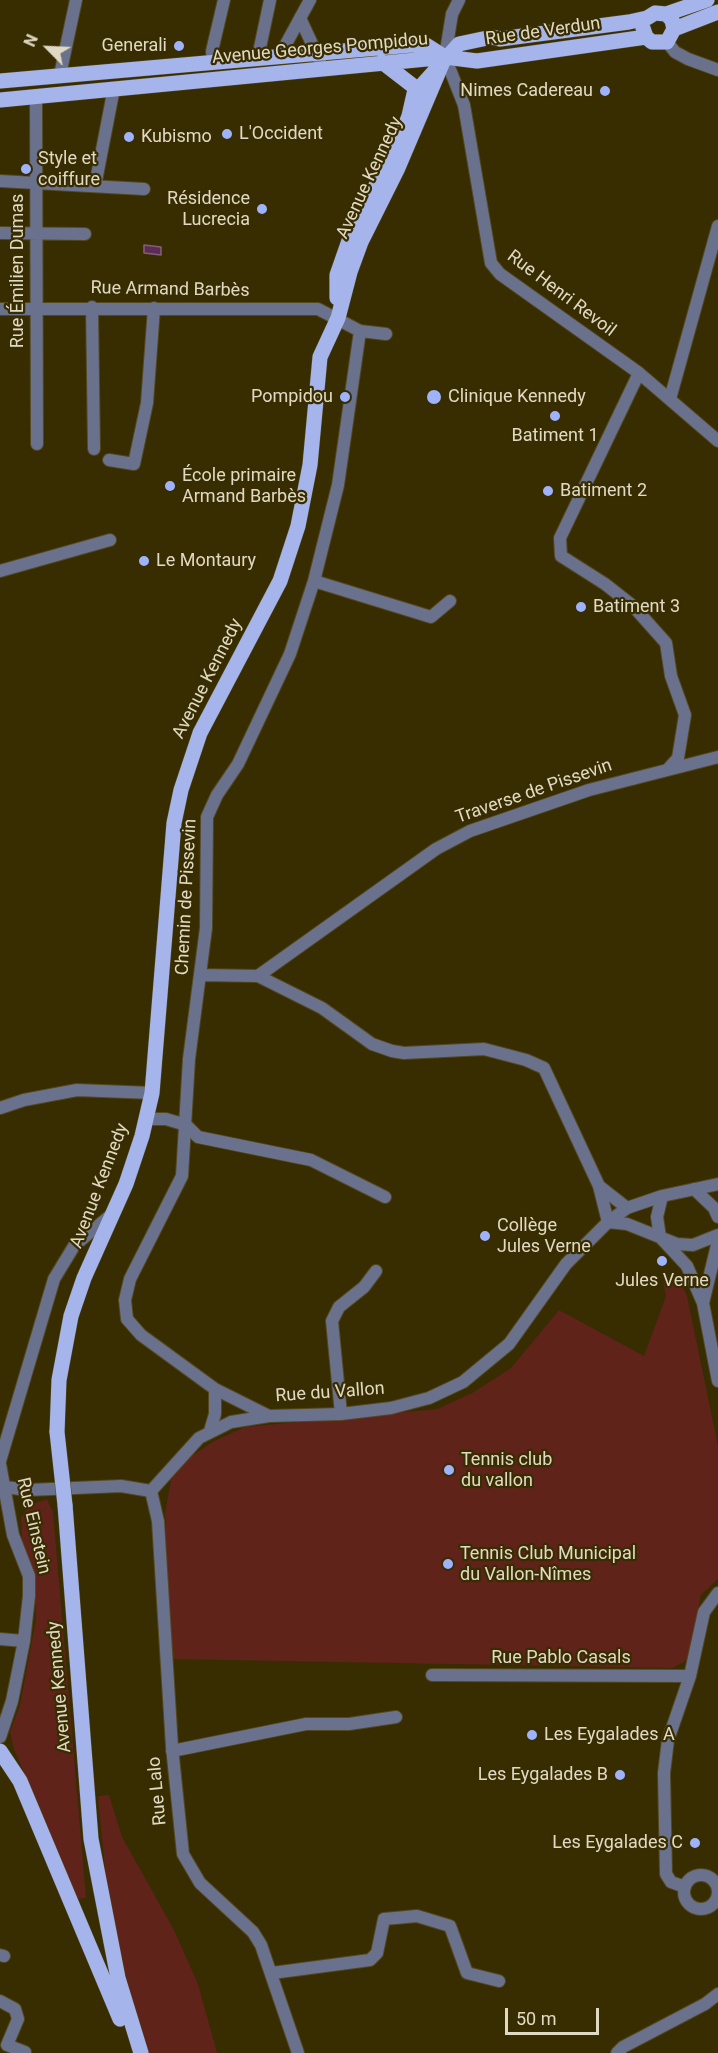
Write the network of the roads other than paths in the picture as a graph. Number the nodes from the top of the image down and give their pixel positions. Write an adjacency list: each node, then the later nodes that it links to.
1 (76, 0): 21 (street)
2 (224, 0): 17 (street)
3 (270, 0): 15 (street)
4 (310, 0): 9 (street)
5 (459, 0): 16 (street)
6 (707, 0): 8 (main road, Rue de Verdun)
7 (718, 12): 11 (main road)
8 (666, 14): 10 (main road, Rue de Verdun); 11 (main road)
9 (300, 18): 13 (street); 14 (street)
10 (647, 18): 12 (main road); 16 (main road, Rue de Verdun)
11 (671, 35): 12 (main road, Rue de Verdun); 20 (street)
12 (646, 36): 16 (main road, Rue de Verdun)
13 (316, 52): 14 (main road, Avenue Georges Pompidou); 16 (main road, Avenue Georges Pompidou); 19 (street)
14 (280, 55): 15 (main road, Avenue Georges Pompidou)
15 (258, 57): 17 (main road, Avenue Georges Pompidou)
16 (445, 57): 18 (main road, Avenue Georges Pompidou); 24 (main road); 39 (main road, Avenue Kennedy); 42 (street, Rue Henri Revoil)
17 (213, 60): 21 (main road, Avenue Georges Pompidou)
18 (382, 62): 19 (main road, Avenue Georges Pompidou); 24 (main road)
19 (323, 67): 23 (main road, Avenue Georges Pompidou)
20 (718, 70)
21 (60, 75): 22 (main road, Avenue Georges Pompidou)
22 (0, 81)
23 (114, 87): 25 (main road, Avenue Georges Pompidou); 29 (street)
24 (417, 89): 39 (main road, Avenue Kennedy)
25 (36, 97): 26 (main road, Avenue Georges Pompidou); 28 (street, Rue Émilien Dumas)
26 (0, 100)
27 (0, 181): 28 (street)
28 (36, 182): 29 (street); 33 (street, Rue Émilien Dumas)
29 (95, 186): 30 (street)
30 (144, 189)
31 (718, 226): 43 (street)
32 (0, 233): 33 (street)
33 (36, 233): 34 (street); 36 (street, Rue Émilien Dumas)
34 (85, 234)
35 (93, 307): 36 (street, Rue Armand Barbès); 37 (street, Rue Armand Barbès); 46 (street)
36 (36, 308): 38 (street, Rue Armand Barbès); 45 (street, Rue Émilien Dumas)
37 (154, 308): 39 (street, Rue Armand Barbès); 47 (street)
38 (0, 309)
39 (338, 318): 40 (street); 56 (main road, Avenue Kennedy)
40 (360, 331): 41 (street); 50 (street, Chemin de Pissevin)
41 (386, 334)
42 (639, 373): 43 (street, Rue Henri Revoil); 53 (street)
43 (670, 399): 44 (street, Rue Henri Revoil)
44 (718, 441)
45 (38, 444)
46 (94, 449)
47 (109, 460)
48 (110, 540): 49 (street)
49 (0, 571)
50 (314, 581): 51 (street); 54 (street, Chemin de Pissevin)
51 (450, 601)
52 (718, 757): 53 (street, Traverse de Pissevin)
53 (669, 768): 55 (street, Traverse de Pissevin)
54 (201, 975): 55 (street); 59 (street, Chemin de Pissevin)
55 (258, 976): 61 (street)
56 (152, 1093): 57 (street); 58 (main road, Avenue Kennedy)
57 (0, 1108)
58 (146, 1119): 59 (street); 66 (main road, Avenue Kennedy)
59 (186, 1125): 64 (street); 75 (street, Chemin de Pissevin)
60 (718, 1184): 62 (street, Rue du Vallon)
61 (599, 1186): 65 (street); 68 (street)
62 (694, 1189): 63 (street, Rue du Vallon); 67 (street)
63 (662, 1196): 65 (street, Rue du Vallon); 70 (street)
64 (385, 1197)
65 (627, 1208): 68 (street, Rue du Vallon)
66 (113, 1213): 79 (street, Rue Einstein); 98 (main road, Avenue Kennedy, bridge)
67 (718, 1217)
68 (608, 1222): 70 (street); 76 (street, Rue du Vallon)
69 (718, 1235): 70 (street)
70 (660, 1237): 73 (street)
71 (718, 1241): 73 (street)
72 (376, 1270): 76 (street)
73 (703, 1304): 74 (street)
74 (718, 1381)
75 (215, 1389): 77 (street, Chemin de Pissevin); 78 (street)
76 (341, 1414): 77 (street, Rue du Vallon)
77 (269, 1416): 78 (street, Rue du Vallon)
78 (210, 1431): 81 (street, Rue du Vallon)
79 (0, 1463): 80 (street, Rue Einstein)
80 (3, 1484): 81 (street); 84 (street, Rue Einstein)
81 (152, 1491): 90 (street, Rue Lalo)
82 (718, 1593): 86 (street)
83 (0, 1639): 84 (street)
84 (24, 1641): 88 (street, Rue Einstein)
85 (432, 1675): 86 (street, Rue Pablo Casals)
86 (690, 1676): 91 (street)
87 (396, 1717): 90 (street)
88 (0, 1737)
89 (0, 1751): 97 (main road)
90 (172, 1751): 92 (street, Rue Lalo)
91 (685, 1887)
92 (272, 1973): 93 (street); 99 (street, Rue Lalo)
93 (499, 1981)
94 (718, 1994): 100 (street)
95 (0, 2001): 96 (street)
96 (25, 2052)
97 (131, 2053)
98 (141, 2053)
99 (298, 2053)
100 (617, 2053)

